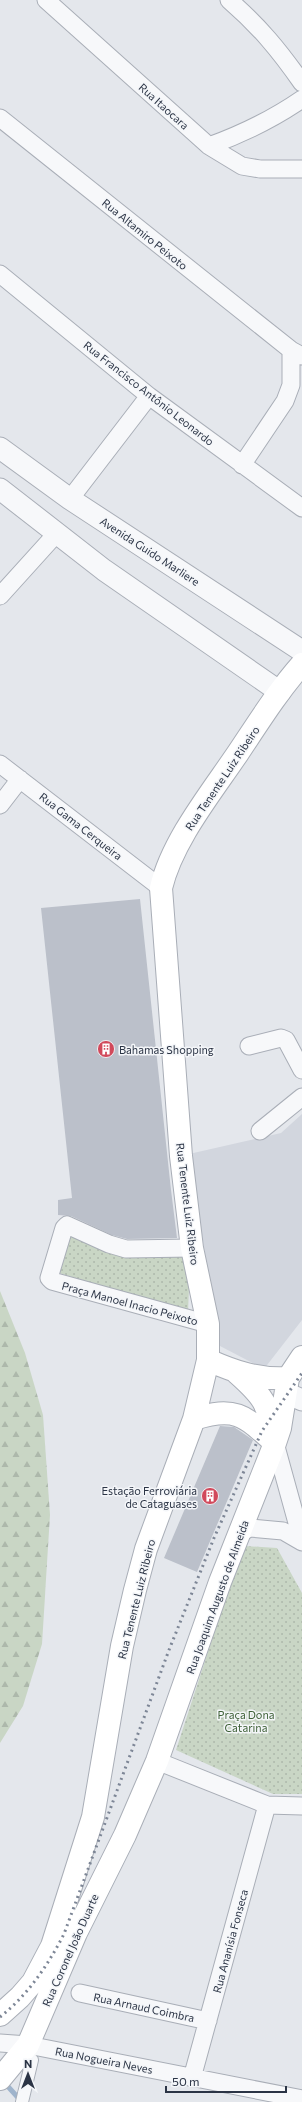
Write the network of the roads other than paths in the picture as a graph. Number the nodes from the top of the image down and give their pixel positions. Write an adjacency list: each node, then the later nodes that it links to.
1 (46, 0): 6 (street, Rua Itaocara)
2 (229, 0): 3 (street)
3 (302, 83)
4 (302, 99): 6 (street)
5 (0, 118): 9 (street, Rua Altamiro Peixoto)
6 (209, 146): 7 (street, Rua Itaocara)
7 (302, 169)
8 (0, 274): 10 (street, Rua Francisco Antônio Leonardo)
9 (296, 353): 12 (street)
10 (149, 396): 12 (street, Rua Francisco Antônio Leonardo); 14 (street)
11 (0, 448): 14 (street, Avenida Guido Marliere)
12 (242, 465): 15 (street, Rua Francisco Antônio Leonardo)
13 (0, 488): 16 (street)
14 (70, 499): 18 (street, Avenida Guido Marliere)
15 (302, 508)
16 (56, 534): 17 (street); 20 (street)
17 (0, 596)
18 (302, 651)
19 (302, 664): 20 (main road, Rua Tenente Luiz Ribeiro)
20 (280, 692): 24 (main road, Rua Tenente Luiz Ribeiro)
21 (0, 764): 22 (street, Rua Gama Cerqueira)
22 (20, 779): 23 (street); 24 (street, Rua Gama Cerqueira)
23 (0, 805)
24 (161, 888): 29 (main road, Rua Tenente Luiz Ribeiro)
25 (249, 1046): 26 (street)
26 (302, 1070)
27 (302, 1097): 28 (street)
28 (260, 1131)
29 (192, 1248): 30 (main road, Rua Tenente Luiz Ribeiro); 30 (street, Praça Manoel Inacio Peixoto)
30 (208, 1324): 32 (main road, Rua Tenente Luiz Ribeiro)
31 (302, 1357): 34 (main road, Rua Joaquim Augusto de Almeida)
32 (208, 1360): 33 (main road); 35 (main road, Rua Tenente Luiz Ribeiro)
33 (237, 1373): 34 (main road); 36 (main road)
34 (293, 1392): 36 (main road, Rua Joaquim Augusto de Almeida)
35 (194, 1420): 36 (main road); 42 (main road, Rua Tenente Luiz Ribeiro)
36 (275, 1443): 37 (main road, Rua Joaquim Augusto de Almeida); 38 (street)
37 (240, 1533): 38 (street); 39 (main road, Rua Joaquim Augusto de Almeida)
38 (302, 1541)
39 (158, 1760): 40 (street); 43 (main road, Rua Joaquim Augusto de Almeida)
40 (267, 1805): 41 (street); 46 (street, Rua Ananísia Fonseca)
41 (302, 1806)
42 (93, 1817): 45 (main road, Rua Coronel João Duarte)
43 (124, 1835): 48 (main road, Rua Coronel João Duarte)
44 (80, 1993): 46 (street, Rua Arnaud Coimbra)
45 (0, 2015)
46 (208, 2021): 49 (street, Rua Ananísia Fonseca)
47 (0, 2044): 48 (street, Rua Nogueira Neves)
48 (22, 2053): 49 (street, Rua Nogueira Neves); 50 (main road, Rua Coronel João Duarte); 52 (street)
49 (192, 2078): 51 (street, Rua Nogueira Neves)
50 (0, 2079)
51 (302, 2099)
52 (22, 2102)

